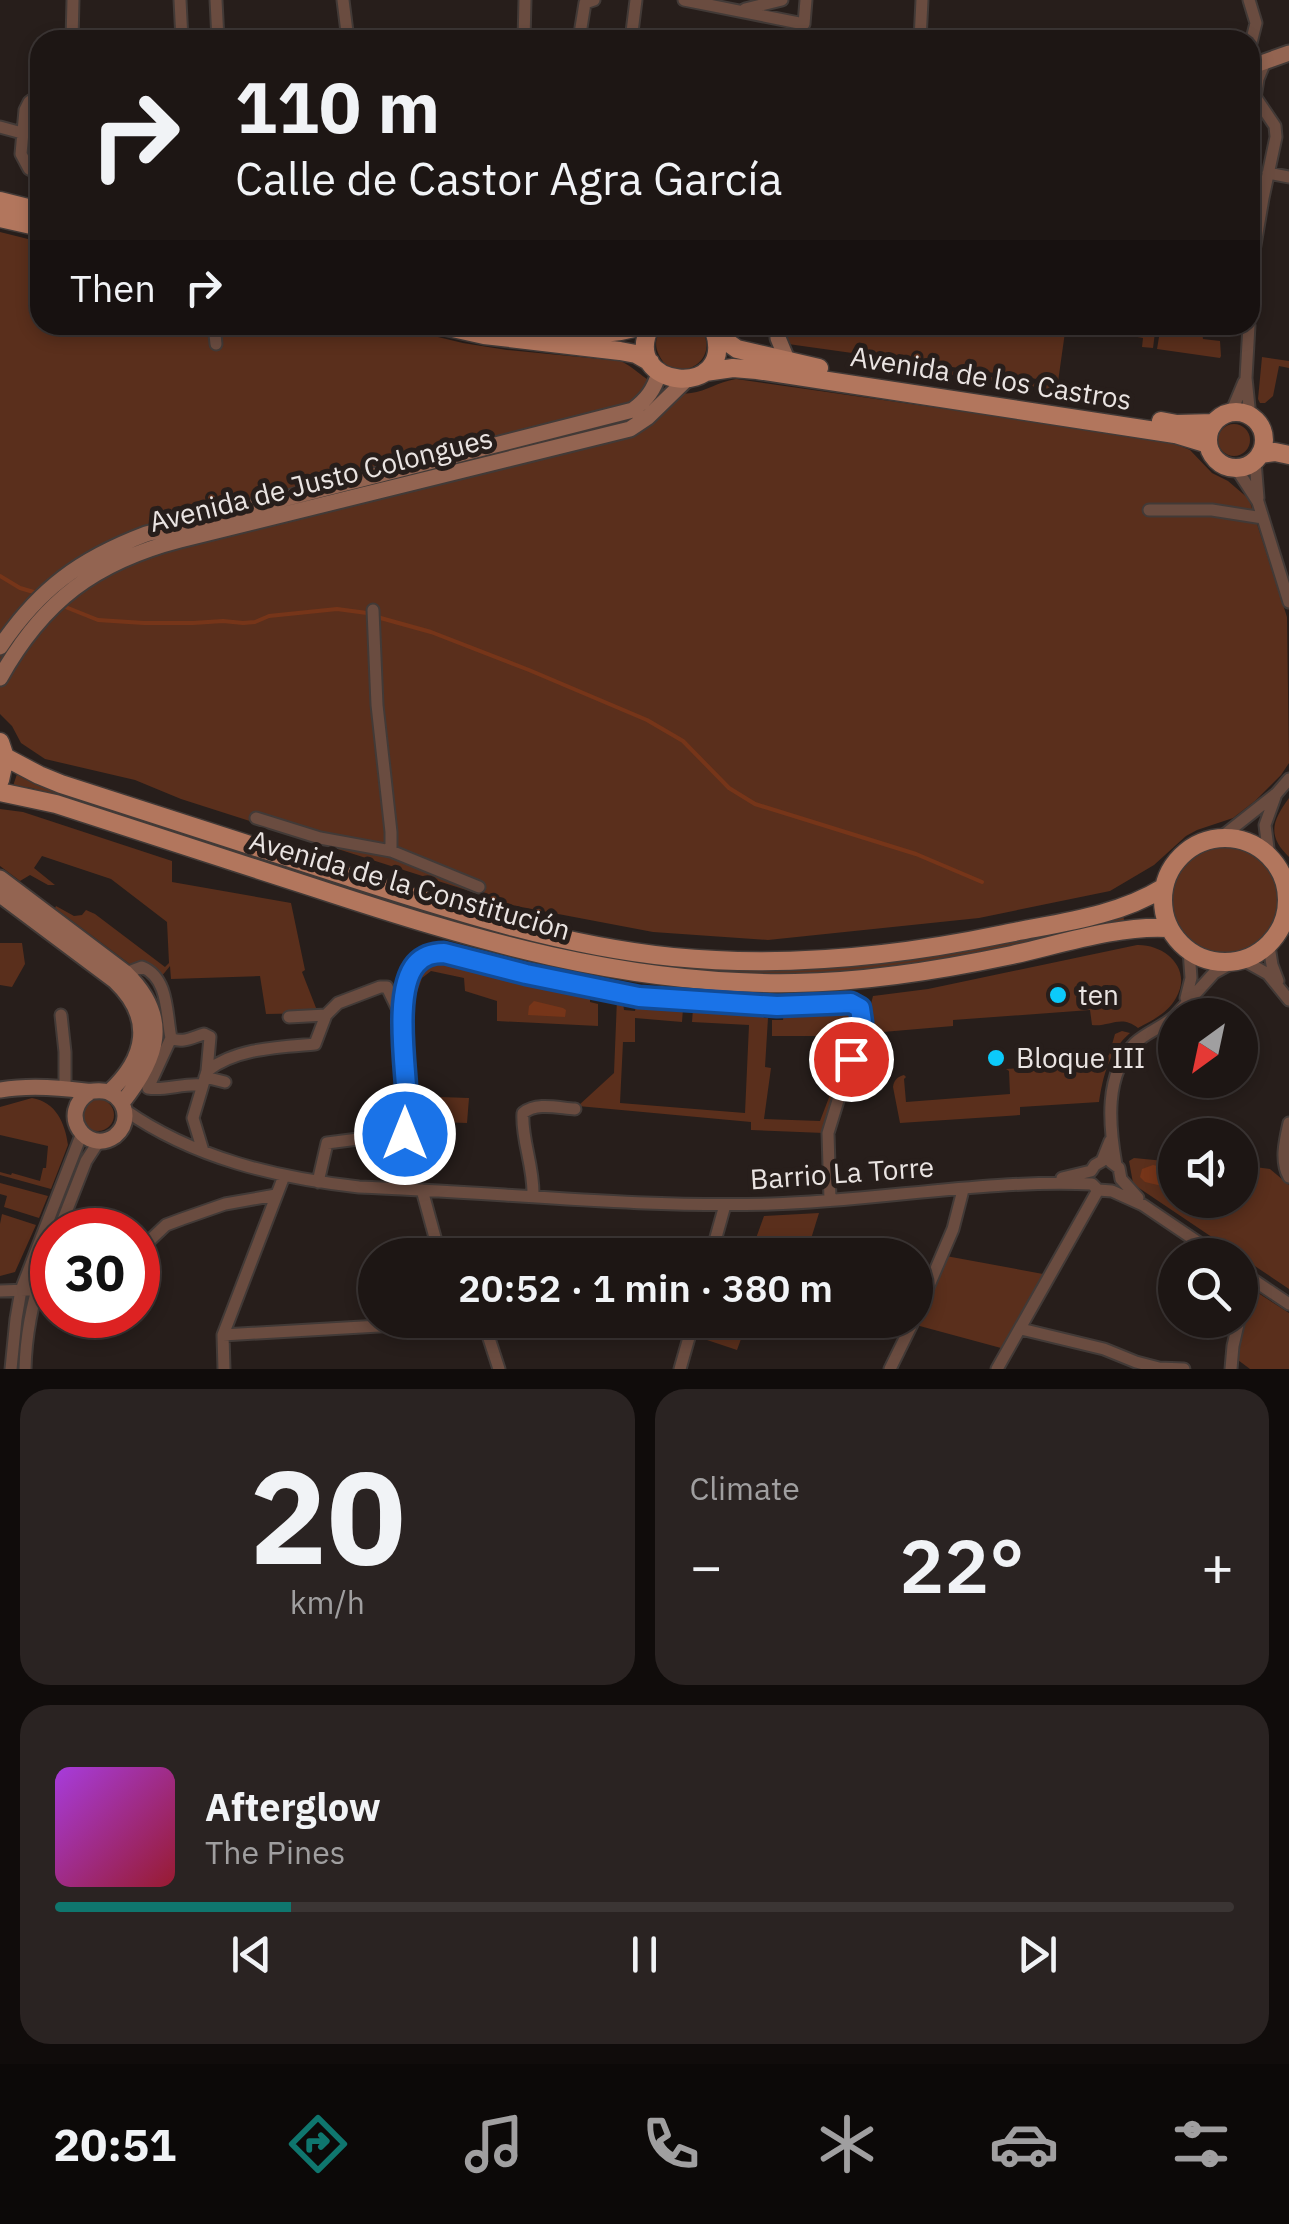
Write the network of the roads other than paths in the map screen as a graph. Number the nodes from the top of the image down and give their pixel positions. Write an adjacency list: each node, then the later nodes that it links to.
1 (73, 0): 13 (street)
2 (180, 0): 14 (street)
3 (216, 0): 15 (street)
4 (344, 0): 16 (street)
5 (526, 0): 17 (street)
6 (594, 0): 18 (street)
7 (636, 0): 19 (street)
8 (684, 0): 12 (street)
9 (806, 0): 12 (street)
10 (922, 0): 20 (street)
11 (1249, 0): 21 (street)
12 (773, 7)
13 (72, 30)
14 (182, 30)
15 (218, 30)
16 (347, 30)
17 (524, 30)
18 (581, 30)
19 (632, 30)
20 (920, 30)
21 (1254, 30)
22 (1289, 53): 23 (main road)
23 (1260, 63)
24 (30, 101): 27 (street)
25 (1260, 105): 29 (street)
26 (0, 127): 27 (street)
27 (22, 132): 28 (street)
28 (30, 170)
29 (1268, 173): 30 (street); 33 (street)
30 (1289, 177)
31 (0, 201): 32 (main road)
32 (30, 208)
33 (1260, 212)
34 (0, 218): 35 (main road)
35 (30, 226)
36 (215, 335): 43 (street)
37 (480, 335): 45 (main road)
38 (646, 335): 45 (main road)
39 (716, 335): 46 (main road)
40 (722, 335): 44 (main road, Avenida de los Castros)
41 (778, 335): 44 (main road)
42 (1248, 335): 47 (street)
43 (216, 344)
44 (788, 362): 50 (main road, Avenida de los Castros)
45 (654, 367): 48 (main road); 62 (main road, Avenida de Justo Colongues)
46 (705, 372): 48 (main road); 53 (main road, Avenida de los Castros)
47 (1246, 378): 49 (street); 51 (street)
48 (686, 380): 62 (main road, Avenida de Justo Colongues)
49 (1231, 413): 50 (main road); 51 (main road)
50 (1214, 423): 53 (main road)
51 (1256, 424): 52 (main road); 55 (main road)
52 (1289, 442)
53 (1208, 444): 56 (main road)
54 (1289, 455): 55 (main road)
55 (1258, 458): 56 (main road); 57 (street)
56 (1236, 468): 57 (street)
57 (1258, 502): 59 (street)
58 (1148, 510): 59 (street)
59 (1263, 518): 60 (street)
60 (1289, 602)
61 (372, 610): 72 (street)
62 (27, 622): 63 (main road, Avenida de Justo Colongues); 64 (main road, Avenida de Justo Colongues)
63 (0, 647)
64 (0, 678)
65 (2, 750): 66 (main road); 77 (main road, Avenida de la Constitución)
66 (0, 780)
67 (1289, 780): 69 (street)
68 (0, 792): 80 (main road, Avenida de la Constitución)
69 (1277, 794): 71 (street); 73 (street)
70 (256, 818): 72 (street)
71 (1219, 839): 73 (main road); 77 (main road)
72 (391, 851): 76 (street)
73 (1269, 856): 74 (main road)
74 (1285, 874): 79 (main road)
75 (0, 878): 84 (main road)
76 (480, 888)
77 (1163, 888): 80 (main road)
78 (0, 896): 100 (main road)
79 (1287, 916): 81 (main road)
80 (1168, 928): 82 (main road)
81 (1269, 946): 83 (main road); 85 (street)
82 (1188, 950): 83 (main road); 86 (street)
83 (1240, 960): 85 (street); 87 (street)
84 (126, 973): 93 (street); 100 (main road)
85 (1285, 995)
86 (1184, 998)
87 (1192, 998)
88 (326, 1015): 89 (street); 90 (street); 94 (street)
89 (290, 1017)
90 (403, 1019): 105 (street); 123 (street)
91 (57, 1022): 97 (street)
92 (1158, 1027): 106 (street)
93 (171, 1038): 94 (street); 94 (street)
94 (205, 1078): 95 (street); 109 (street)
95 (225, 1082)
96 (29, 1086): 97 (main road); 98 (main road); 102 (main road)
97 (65, 1087): 99 (main road)
98 (0, 1090)
99 (90, 1092): 100 (main road); 102 (main road)
100 (119, 1108): 107 (main road); 109 (street, Barrio La Torre)
101 (575, 1109): 122 (street)
102 (75, 1110): 104 (main road)
103 (1289, 1123): 108 (street)
104 (82, 1133): 107 (main road); 134 (street)
105 (405, 1134): 115 (street); 117 (street)
106 (1111, 1138): 110 (street); 111 (street)
107 (99, 1141): 126 (street)
108 (1287, 1146): 113 (street)
109 (203, 1150): 112 (street, Barrio La Torre)
110 (1102, 1162): 111 (street); 116 (street)
111 (1116, 1165): 114 (street)
112 (284, 1176): 115 (street, Barrio La Torre); 121 (street)
113 (1289, 1177)
114 (1121, 1180): 120 (street); 125 (street)
115 (318, 1182): 117 (street, Barrio La Torre)
116 (1094, 1182): 119 (street, Barrio La Torre); 120 (street, Barrio La Torre); 139 (street)
117 (402, 1188): 118 (street, Barrio La Torre)
118 (422, 1190): 122 (street, Barrio La Torre); 128 (street)
119 (963, 1190): 123 (street, Barrio La Torre); 131 (street, Barrio La Torre)
120 (1112, 1191): 125 (street, Barrio La Torre)
121 (276, 1195): 127 (street); 140 (street)
122 (533, 1196): 124 (street, Barrio La Torre)
123 (830, 1200): 124 (street, Barrio La Torre)
124 (725, 1205): 129 (street, Barrio La Torre)
125 (1144, 1205): 130 (street)
126 (67, 1208)
127 (160, 1231)
128 (435, 1238)
129 (716, 1238)
130 (1192, 1238)
131 (933, 1275)
132 (1258, 1283): 136 (street)
133 (30, 1289): 134 (street)
134 (21, 1290): 135 (street); 145 (street)
135 (0, 1291)
136 (1289, 1304)
137 (30, 1323): 146 (street)
138 (358, 1328): 140 (street)
139 (1021, 1329): 151 (street); 152 (street)
140 (222, 1336): 147 (street)
141 (489, 1338): 148 (street)
142 (689, 1338): 149 (street)
143 (905, 1338): 150 (street, Barrio La Torre)
144 (1235, 1338): 153 (street)
145 (12, 1369)
146 (25, 1369)
147 (224, 1369)
148 (499, 1369)
149 (680, 1369)
150 (890, 1369)
151 (997, 1369)
152 (1184, 1369)
153 (1231, 1369)

